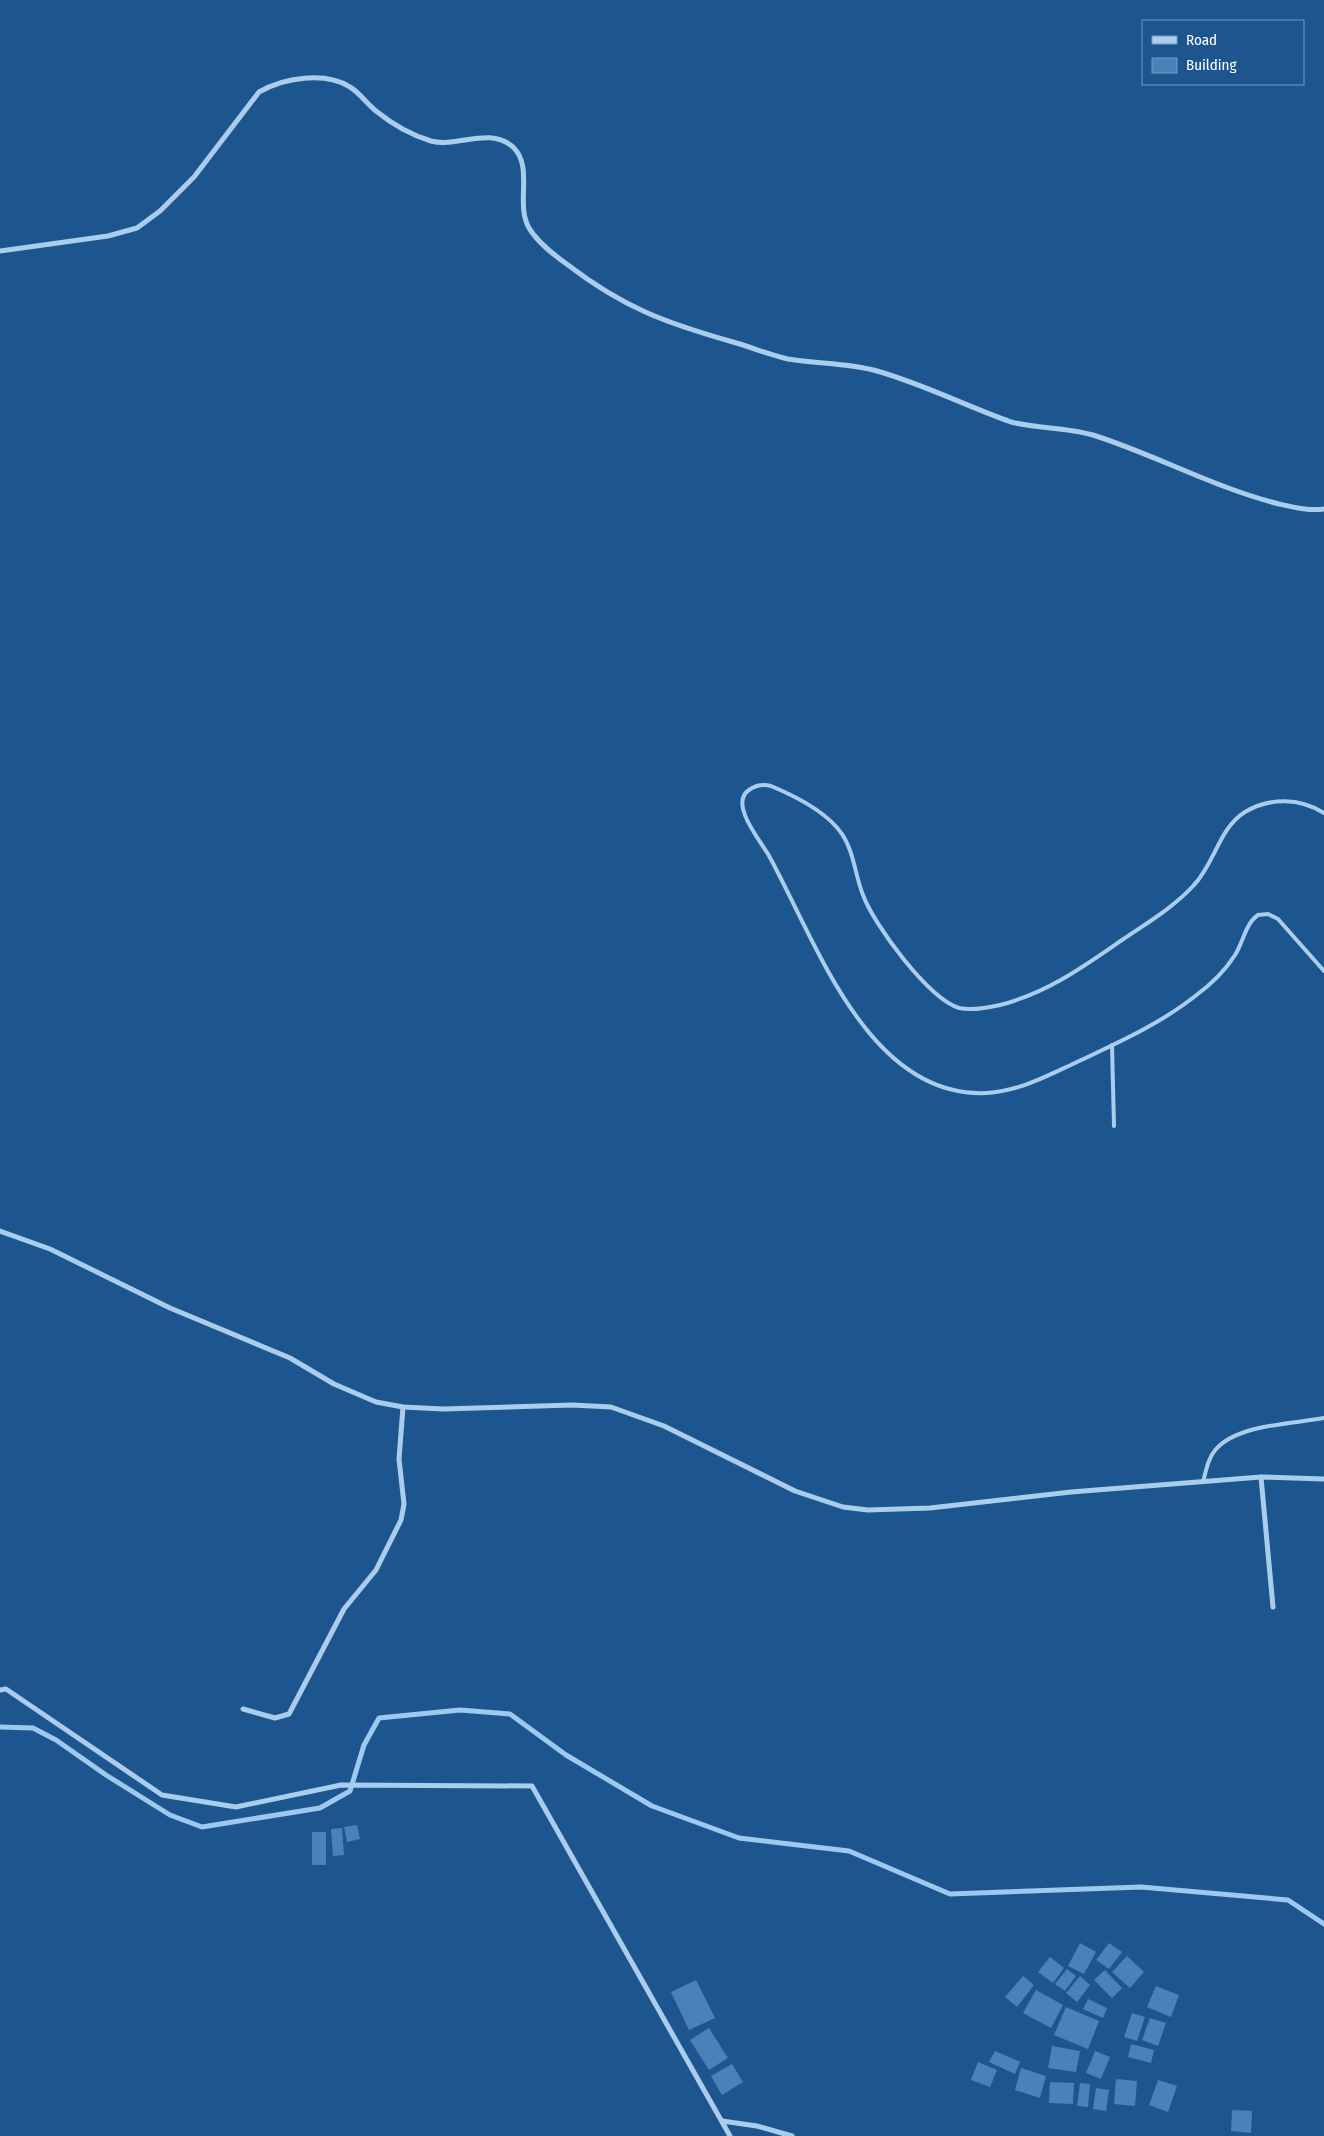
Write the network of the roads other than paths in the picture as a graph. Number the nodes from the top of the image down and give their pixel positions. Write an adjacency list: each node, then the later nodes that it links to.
1 (0, 251): 2 (street)
2 (1324, 509)
3 (1324, 813): 5 (lane)
4 (1324, 971): 5 (lane)
5 (1112, 1045): 6 (lane)
6 (1114, 1126)
7 (0, 1231): 8 (street)
8 (403, 1407): 12 (street); 15 (street)
9 (1324, 1418): 12 (lane)
10 (1261, 1477): 11 (street); 12 (street); 13 (street)
11 (1324, 1480)
12 (1203, 1482)
13 (1273, 1607)
14 (0, 1690): 16 (street)
15 (243, 1709)
16 (722, 2121): 17 (street); 18 (street)
17 (730, 2136)
18 (792, 2136)

